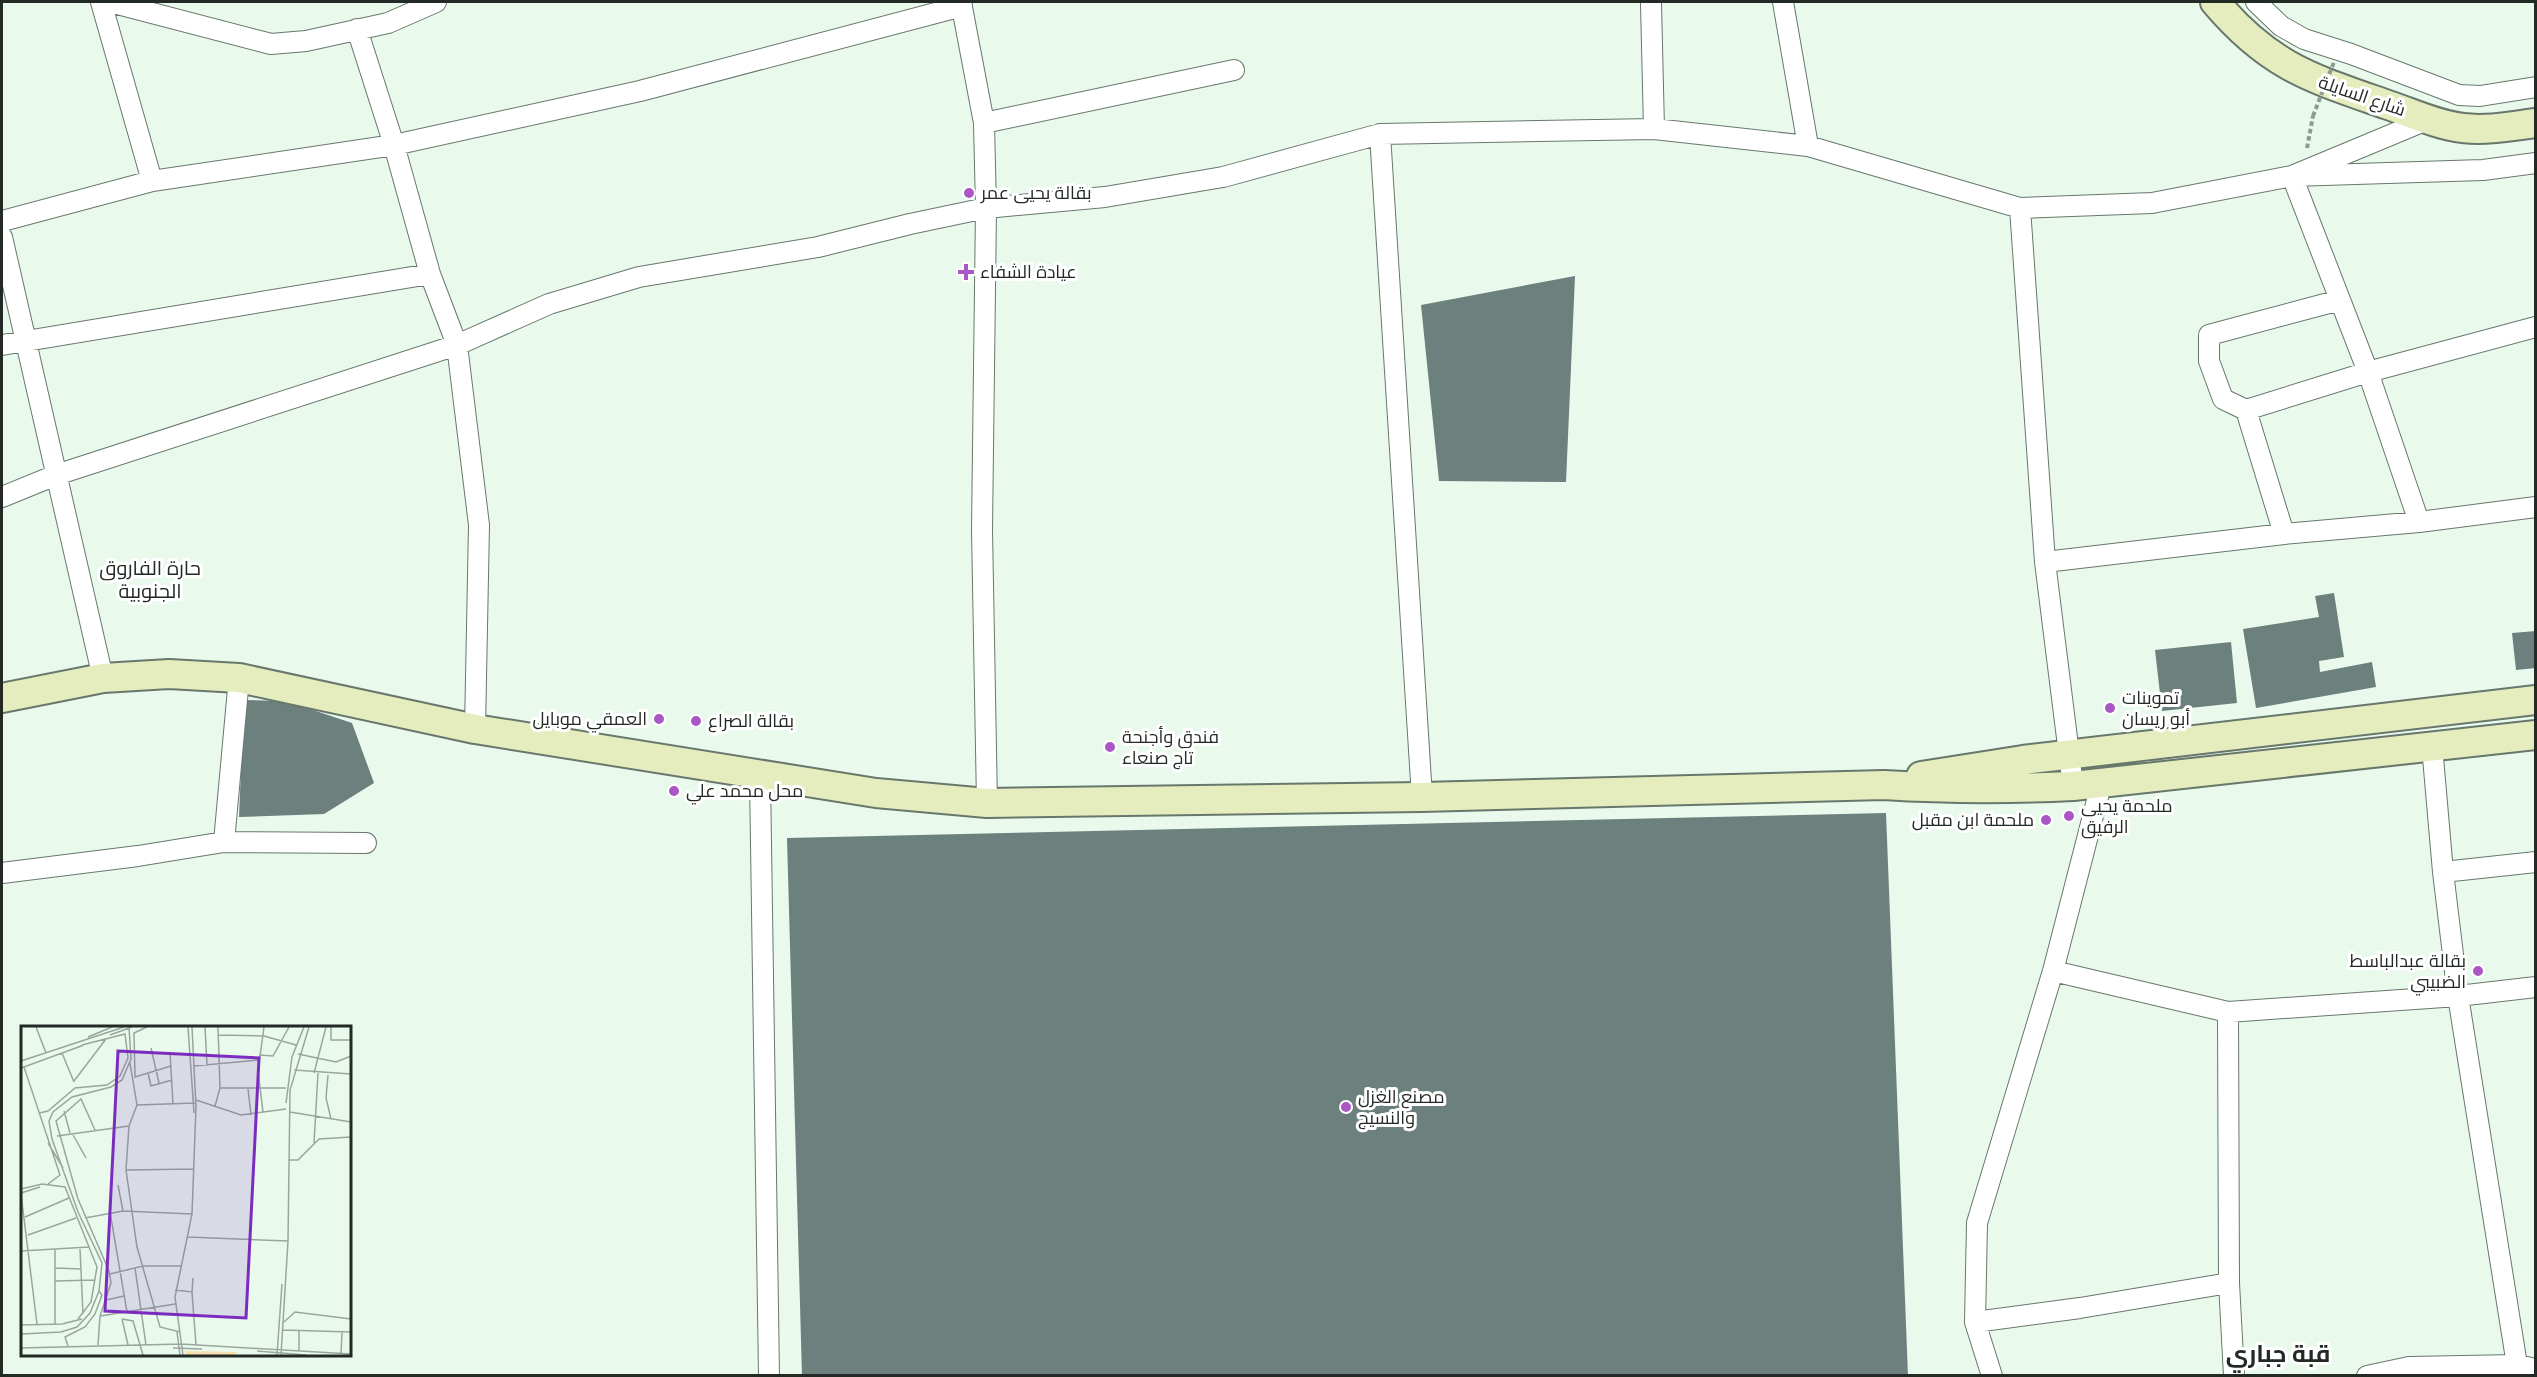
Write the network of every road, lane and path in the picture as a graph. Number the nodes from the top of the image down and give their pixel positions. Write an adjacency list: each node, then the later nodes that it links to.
1 (101, 2): 23 (street)
2 (110, 2): 9 (street)
3 (436, 2): 9 (street)
4 (1784, 2): 20 (street)
5 (2215, 2): 13 (street, شارع السايلة)
6 (2256, 2): 12 (street)
7 (961, 4): 14 (street); 19 (street)
8 (1651, 4): 16 (street)
9 (357, 29): 19 (street)
10 (2334, 62): 18 (path, bridge)
11 (1234, 70): 14 (street)
12 (2535, 87)
13 (2429, 119): 15 (street, شارع السايلة); 22 (street)
14 (984, 123): 24 (street)
15 (2535, 123)
16 (1654, 129): 17 (street); 20 (street)
17 (1380, 134): 24 (street); 54 (street)
18 (2308, 144)
19 (394, 145): 23 (street); 28 (street)
20 (1808, 146): 25 (street)
21 (2535, 163): 22 (street)
22 (2292, 176): 25 (street); 29 (street)
23 (152, 181): 26 (street)
24 (987, 208): 33 (street); 55 (street)
25 (2020, 208): 41 (street)
26 (2, 221)
27 (2, 237): 31 (street)
28 (430, 274): 31 (street); 33 (street)
29 (2340, 300): 34 (street); 35 (street)
30 (2535, 327): 34 (street)
31 (26, 340): 32 (street); 36 (street)
32 (2, 345)
33 (457, 345): 36 (street); 46 (street)
34 (2368, 372): 35 (street); 39 (street)
35 (2246, 410): 40 (street)
36 (56, 475): 37 (street); 42 (street)
37 (2, 497)
38 (2535, 507): 39 (street)
39 (2419, 522): 40 (street)
40 (2284, 534): 41 (street)
41 (2045, 562): 49 (street)
42 (103, 678): 43 (street); 44 (street)
43 (239, 678): 46 (street); 56 (street)
44 (2, 698)
45 (2535, 700): 49 (street)
46 (475, 729): 50 (street)
47 (2535, 735): 48 (street)
48 (2432, 746): 51 (street); 59 (street)
49 (2070, 755): 52 (street); 53 (street)
50 (760, 777): 55 (street); 68 (street)
51 (2102, 781): 53 (street); 61 (street)
52 (1884, 785): 53 (street); 54 (street)
53 (2073, 786)
54 (1422, 796): 55 (street)
55 (987, 803)
56 (224, 842): 57 (street); 60 (street)
57 (366, 843)
58 (2535, 862): 59 (street)
59 (2443, 872): 63 (street)
60 (2, 873)
61 (2054, 971): 64 (street); 66 (street)
62 (2535, 987): 63 (street)
63 (2458, 996): 64 (street); 67 (street)
64 (2228, 1012): 65 (street)
65 (2229, 1283): 66 (street); 70 (street)
66 (1975, 1322): 69 (street)
67 (2526, 1367): 71 (street)
68 (769, 1376)
69 (1992, 1376)
70 (2234, 1376)
71 (2367, 1376)

